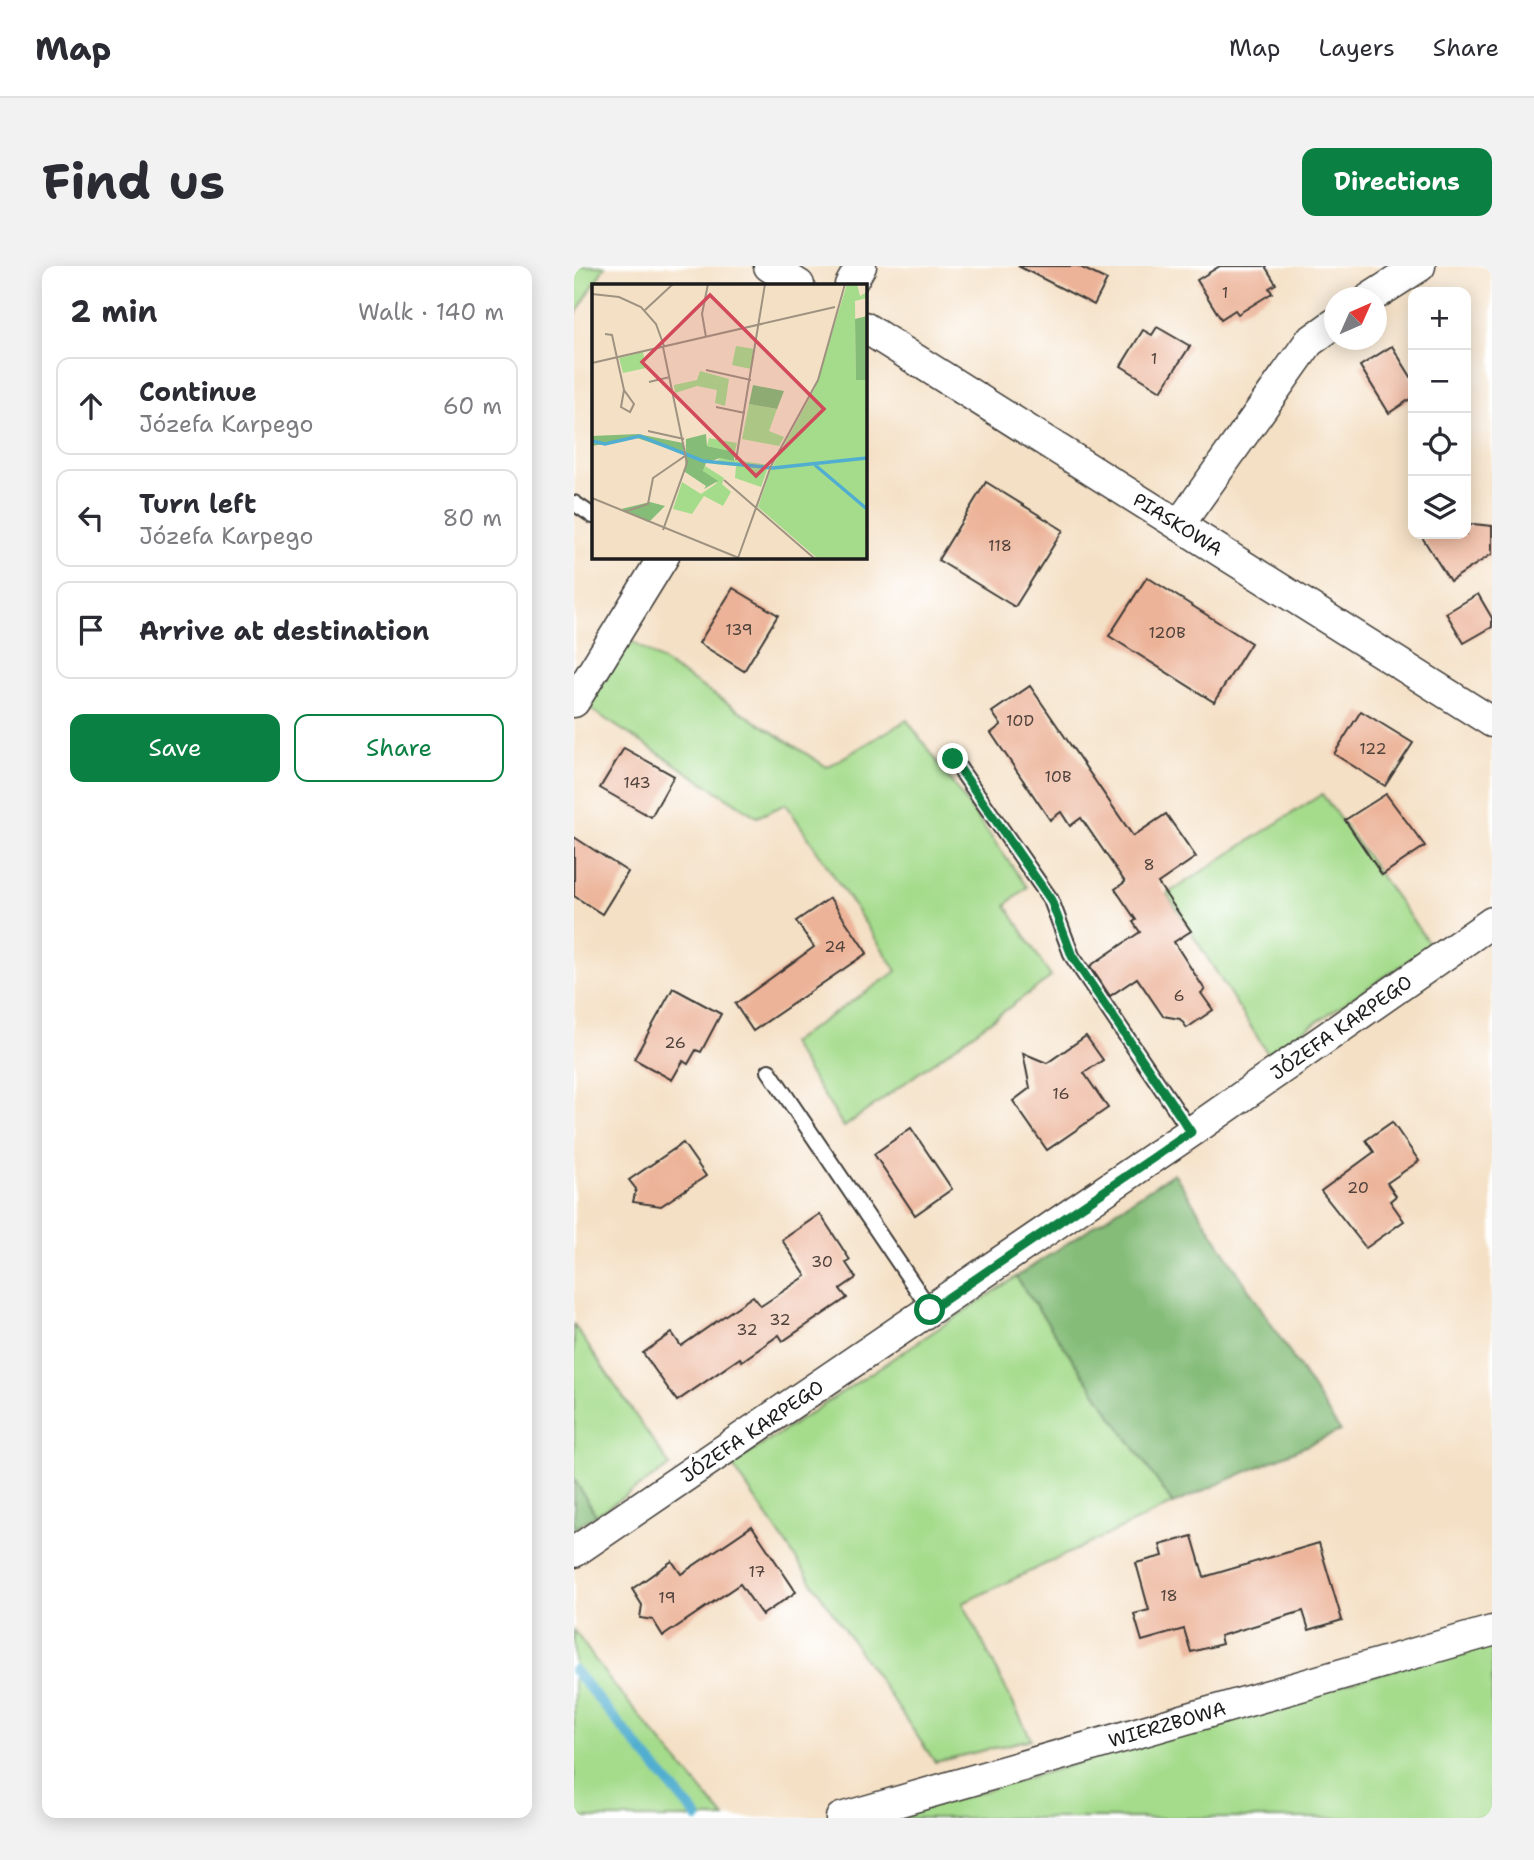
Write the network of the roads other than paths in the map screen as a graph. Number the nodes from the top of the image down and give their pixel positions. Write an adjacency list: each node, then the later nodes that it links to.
1 (769, 266): 4 (street)
2 (861, 266): 5 (street)
3 (1420, 266): 6 (street)
4 (797, 284)
5 (851, 284)
6 (1387, 287)
7 (866, 328): 11 (street, PIASKOWA)
8 (1324, 332): 11 (street)
9 (574, 503): 10 (lane)
10 (592, 515)
11 (1179, 525): 14 (street, PIASKOWA)
12 (660, 558): 13 (street)
13 (574, 702)
14 (1492, 722)
15 (953, 759): 18 (lane)
16 (1492, 922): 18 (street, JÓZEFA KARPEGO)
17 (769, 1071): 19 (lane)
18 (1191, 1132): 19 (street, JÓZEFA KARPEGO)
19 (930, 1310): 20 (street, JÓZEFA KARPEGO)
20 (574, 1552)
21 (1492, 1631): 22 (street, WIERZBOWA)
22 (841, 1818)

